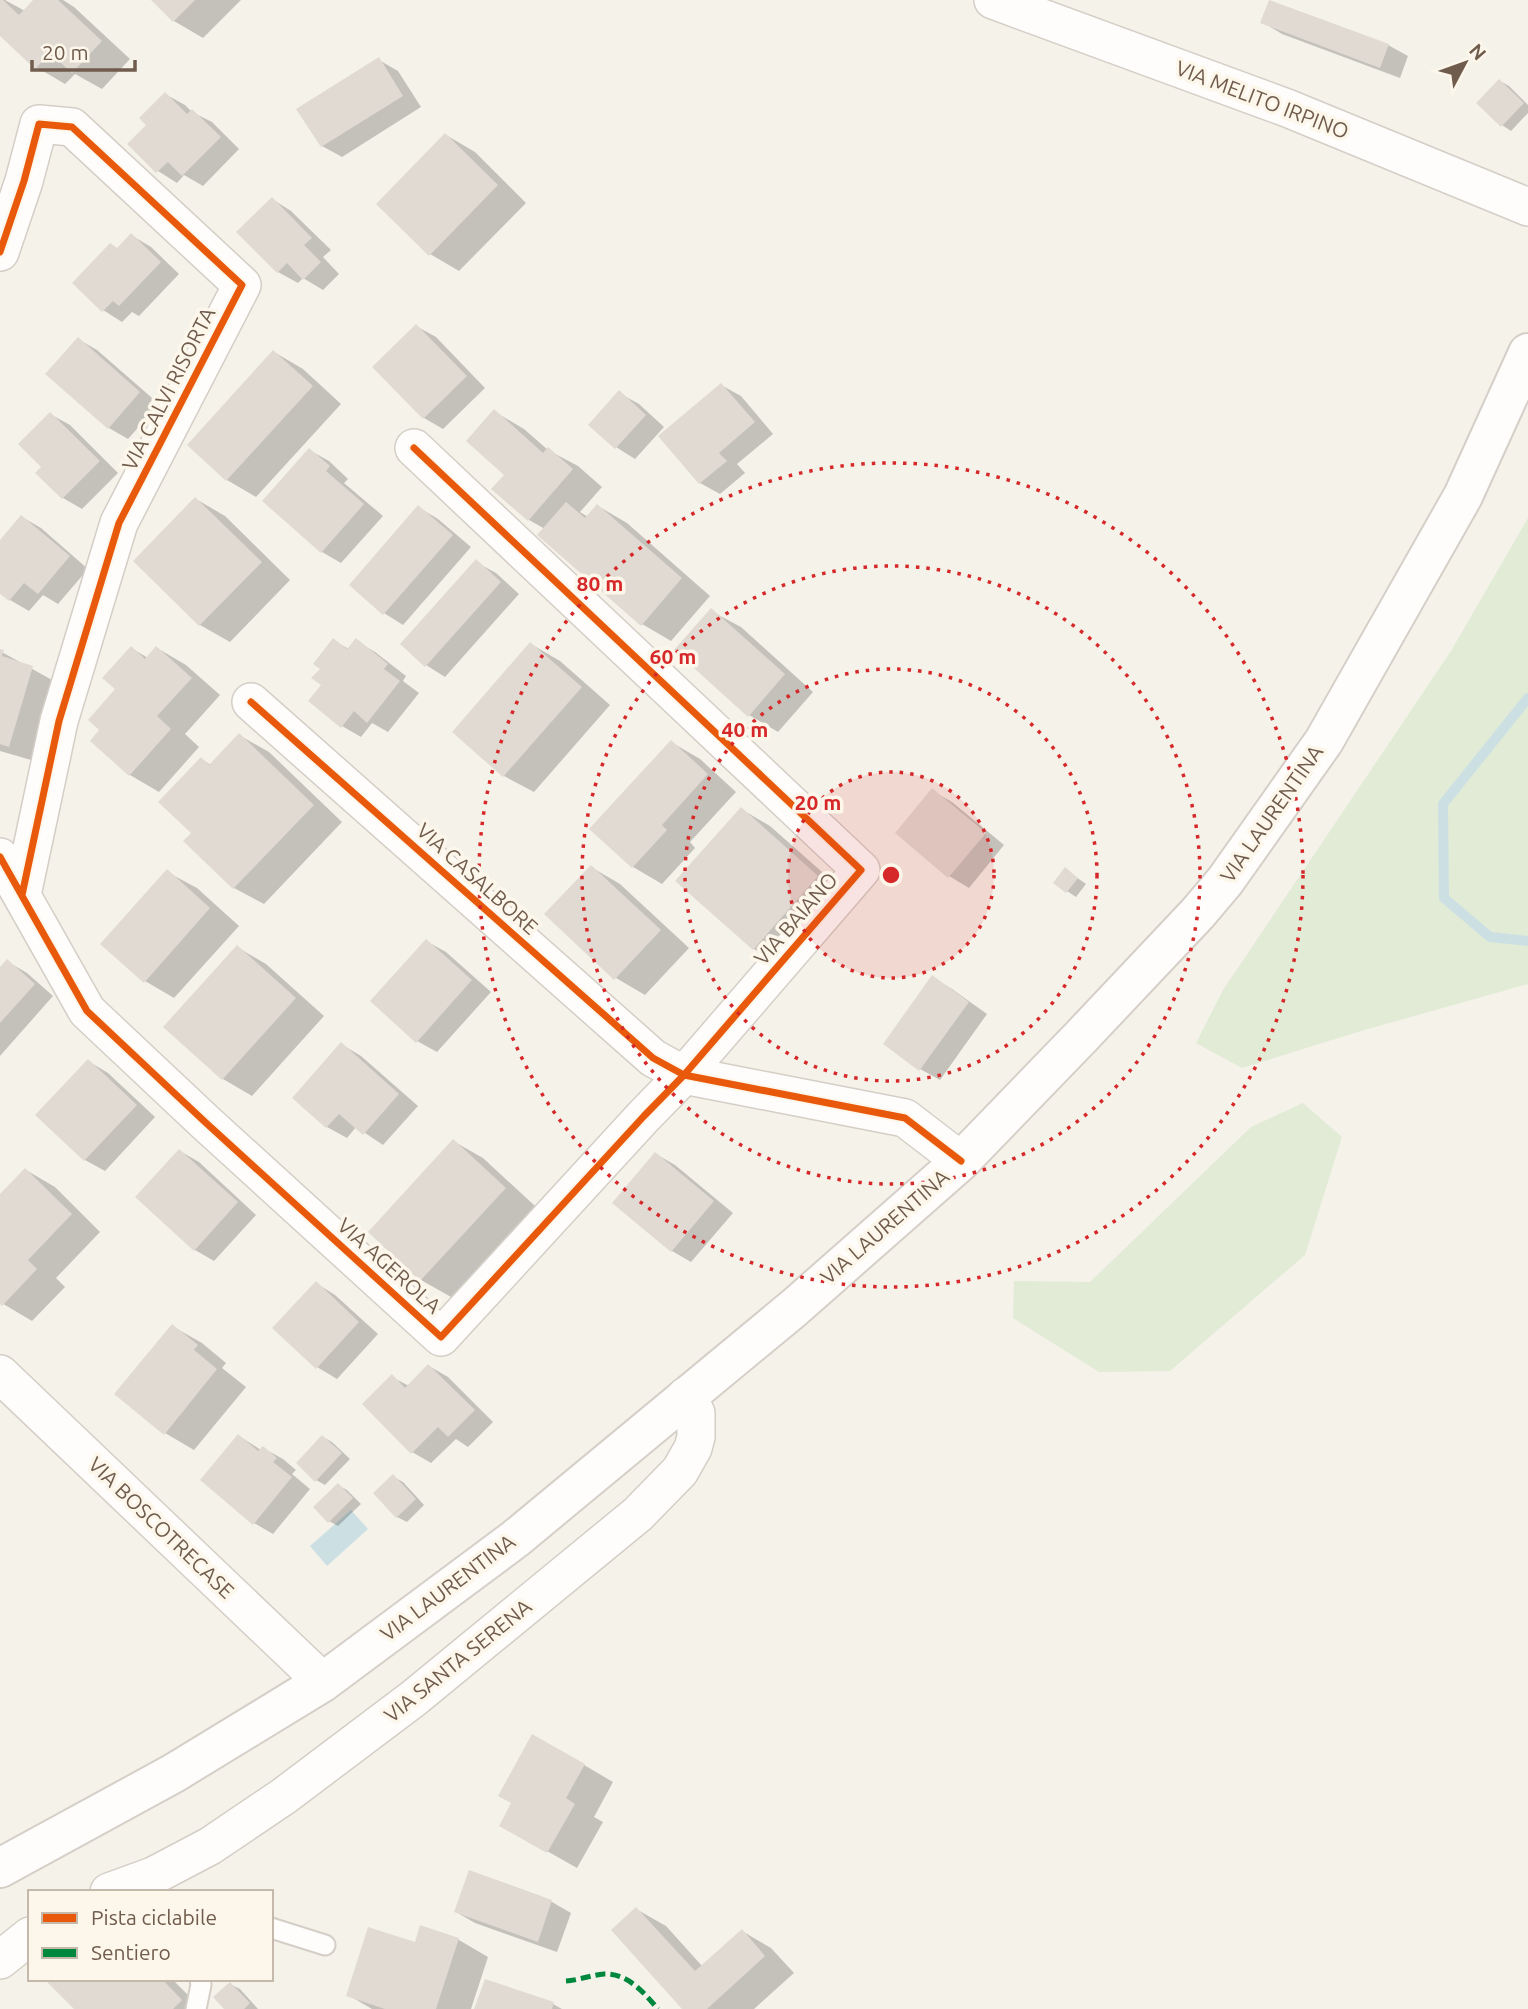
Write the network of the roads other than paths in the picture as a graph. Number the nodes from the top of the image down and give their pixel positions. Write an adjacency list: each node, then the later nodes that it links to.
1 (993, 0): 2 (street, VIA MELITO IRPINO)
2 (1528, 207)
3 (0, 253): 8 (street, VIA CALVI RISORTA)
4 (1528, 353): 10 (main road, VIA LAURENTINA)
5 (414, 448): 9 (street, VIA BAIANO)
6 (251, 702): 9 (street, VIA CASALBORE)
7 (0, 857): 8 (street, VIA AGEROLA)
8 (22, 895): 9 (street, VIA AGEROLA)
9 (684, 1075): 10 (street)
10 (961, 1161): 12 (main road, VIA LAURENTINA)
11 (0, 1374): 13 (street, VIA BOSCOTRECASE)
12 (686, 1396): 13 (main road, VIA LAURENTINA); 15 (street, VIA SANTA SERENA)
13 (323, 1682): 14 (main road, VIA LAURENTINA)
14 (0, 1868)
15 (157, 1884): 16 (street, VIA SANTA SERENA)
16 (121, 1890)
17 (273, 1929): 19 (lane)
18 (28, 1938): 20 (street)
19 (326, 1945)
20 (0, 1960)
21 (200, 1981): 22 (lane)
22 (196, 2009)

